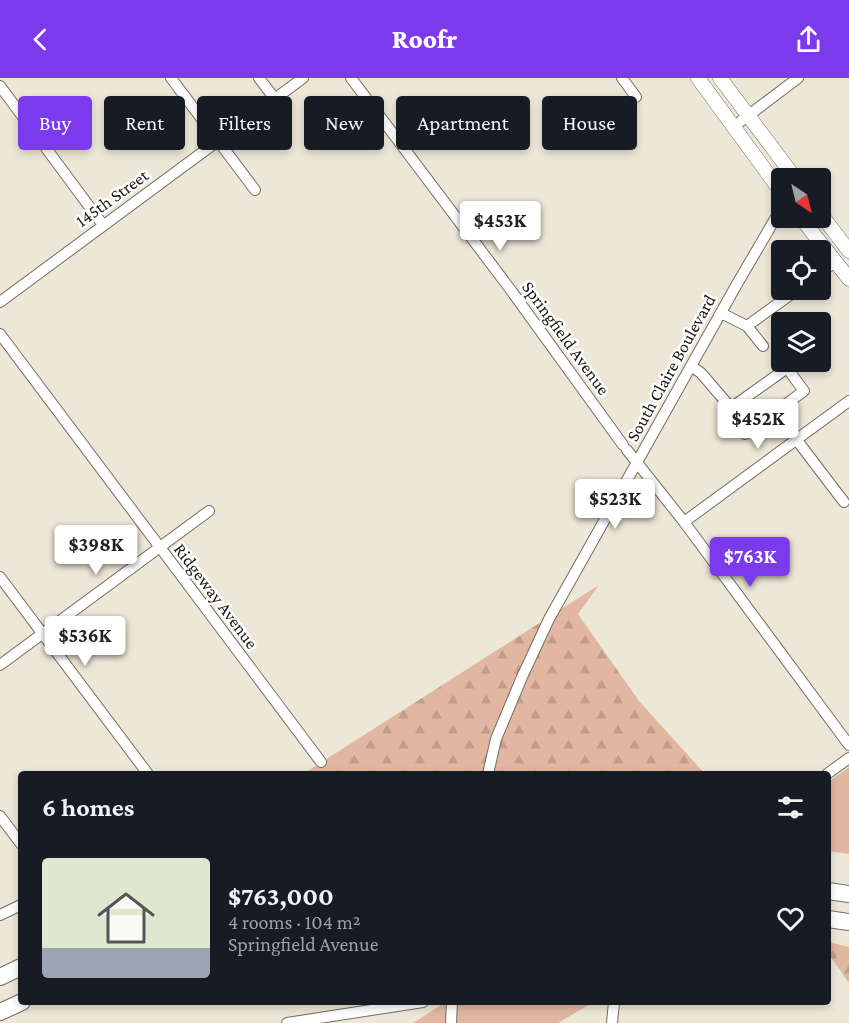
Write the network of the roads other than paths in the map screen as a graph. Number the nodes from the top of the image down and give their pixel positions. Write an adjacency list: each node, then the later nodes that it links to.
1 (171, 78): 13 (street)
2 (259, 78): 10 (street)
3 (303, 78): 11 (street, 145th Street)
4 (351, 78): 39 (street, Springfield Avenue)
5 (622, 78): 12 (street)
6 (698, 78): 15 (main road)
7 (720, 78): 14 (main road)
8 (798, 78): 14 (street)
9 (0, 86): 21 (street)
10 (272, 96)
11 (278, 96)
12 (635, 96)
13 (197, 112)
14 (749, 116): 15 (street); 18 (main road)
15 (733, 127): 19 (main road)
16 (204, 150): 21 (street, 145th Street)
17 (225, 150): 20 (street)
18 (788, 168)
19 (771, 178)
20 (255, 190)
21 (103, 225): 30 (street, 145th Street)
22 (771, 226): 31 (street, South Claire Boulevard)
23 (831, 227): 25 (main road)
24 (809, 228): 26 (main road)
25 (849, 251)
26 (836, 261): 27 (street); 28 (main road)
27 (831, 264)
28 (849, 279)
29 (783, 300): 32 (street)
30 (0, 302)
31 (721, 313): 32 (street); 35 (street, South Claire Boulevard)
32 (747, 326): 34 (street)
33 (0, 334): 43 (street, Ridgeway Avenue)
34 (763, 346)
35 (691, 366): 37 (street); 39 (street, South Claire Boulevard)
36 (849, 401): 38 (street)
37 (731, 408): 37 (street)
38 (796, 439): 40 (street); 42 (street)
39 (636, 463): 42 (street, Springfield Avenue); 51 (street, South Claire Boulevard)
40 (844, 502)
41 (209, 511): 43 (street)
42 (684, 522): 47 (street, Springfield Avenue)
43 (159, 547): 45 (street); 49 (street, Ridgeway Avenue)
44 (0, 577): 45 (street)
45 (42, 634): 46 (street); 50 (street)
46 (0, 665)
47 (849, 745)
48 (849, 758): 52 (street)
49 (321, 762)
50 (146, 771)
51 (489, 771)
52 (830, 771)
53 (0, 816): 54 (street)
54 (18, 840)
55 (831, 891): 56 (highway)
56 (849, 894)
57 (18, 906): 58 (street)
58 (0, 915)
59 (831, 919): 60 (highway)
60 (849, 922)
61 (18, 968): 62 (highway)
62 (0, 977)
63 (18, 1004): 67 (highway)
64 (404, 1005): 68 (street)
65 (453, 1005): 69 (street)
66 (614, 1005): 70 (street)
67 (0, 1012)
68 (287, 1023)
69 (451, 1023)
70 (612, 1023)

